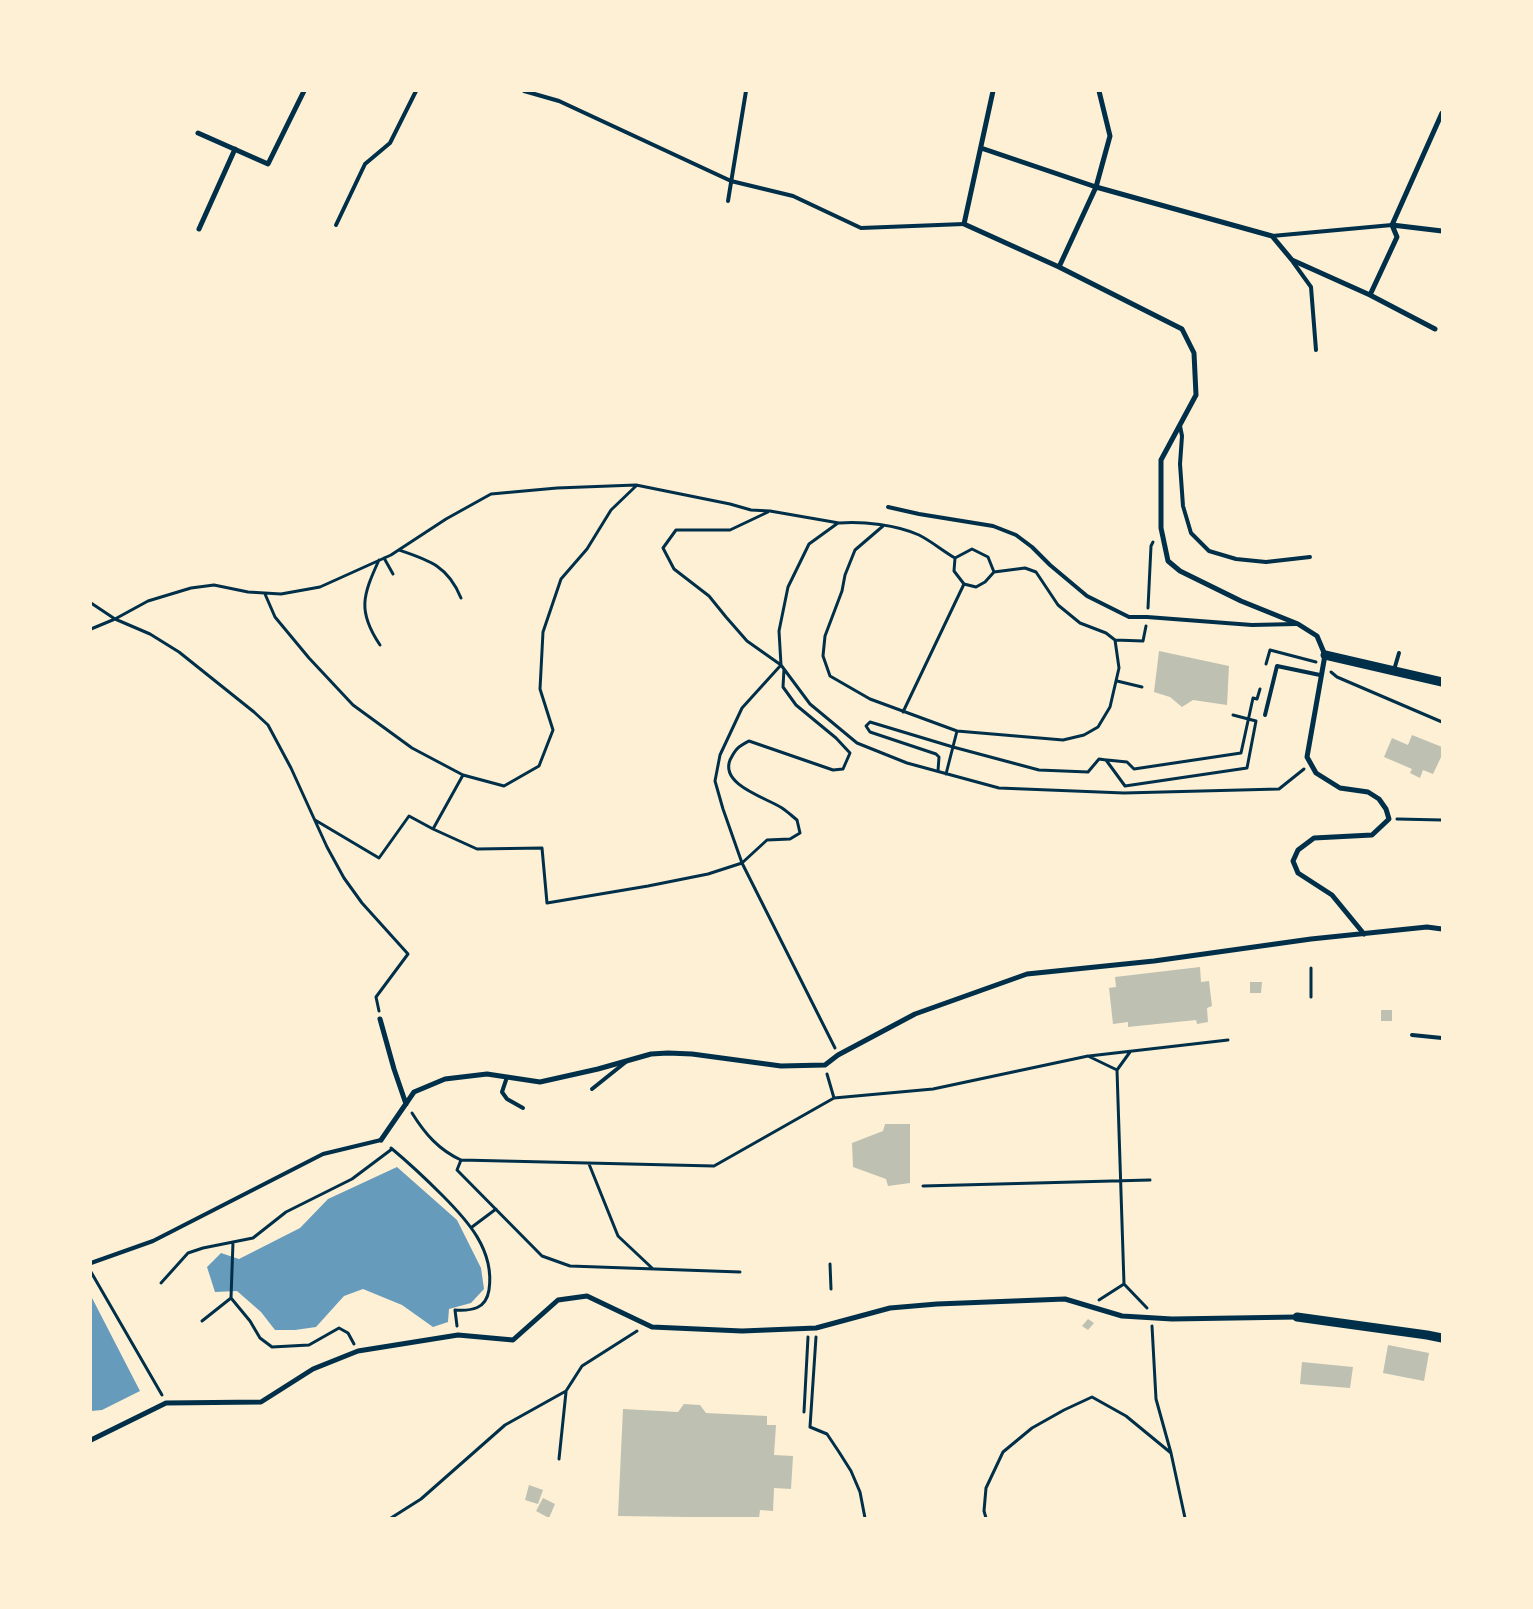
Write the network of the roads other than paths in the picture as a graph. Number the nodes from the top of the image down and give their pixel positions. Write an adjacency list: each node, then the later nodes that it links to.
1 (304, 91): 12 (street)
2 (416, 91): 17 (lane)
3 (524, 91): 13 (lane)
4 (746, 91): 13 (lane)
5 (993, 91): 11 (street)
6 (1100, 91): 14 (street)
7 (1442, 113): 8 (street)
8 (1435, 128): 9 (street); 18 (street)
9 (1442, 130)
10 (198, 132): 12 (street)
11 (981, 148): 14 (street); 16 (street)
12 (236, 149): 19 (street)
13 (731, 181): 15 (lane); 16 (lane)
14 (1096, 187): 21 (street); 23 (street)
15 (728, 201)
16 (964, 224): 23 (street)
17 (336, 225)
18 (1392, 225): 20 (street); 21 (lane); 24 (street)
19 (198, 229)
20 (1442, 231)
21 (1272, 236): 22 (street)
22 (1292, 260): 24 (street); 26 (lane)
23 (1059, 268): 27 (street)
24 (1370, 295): 25 (street)
25 (1435, 329)
26 (1316, 350)
27 (1180, 424): 29 (lane); 30 (street)
28 (888, 507): 30 (lane)
29 (1310, 557)
30 (1298, 624): 32 (street)
31 (1399, 653): 33 (lane)
32 (1323, 659): 33 (street); 34 (street)
33 (1394, 671): 35 (street)
34 (1320, 675): 36 (lane); 38 (street)
35 (1442, 682)
36 (1265, 715)
37 (1442, 929): 38 (street)
38 (1364, 934): 42 (street)
39 (380, 1018): 45 (street)
40 (1412, 1035): 41 (lane)
41 (1442, 1038)
42 (628, 1060): 43 (street); 44 (lane)
43 (507, 1077): 45 (street); 46 (lane)
44 (592, 1090)
45 (406, 1104): 47 (street)
46 (523, 1108)
47 (381, 1140): 48 (lane)
48 (91, 1263)
49 (1297, 1317): 50 (street); 51 (street)
50 (1442, 1338)
51 (91, 1440)

